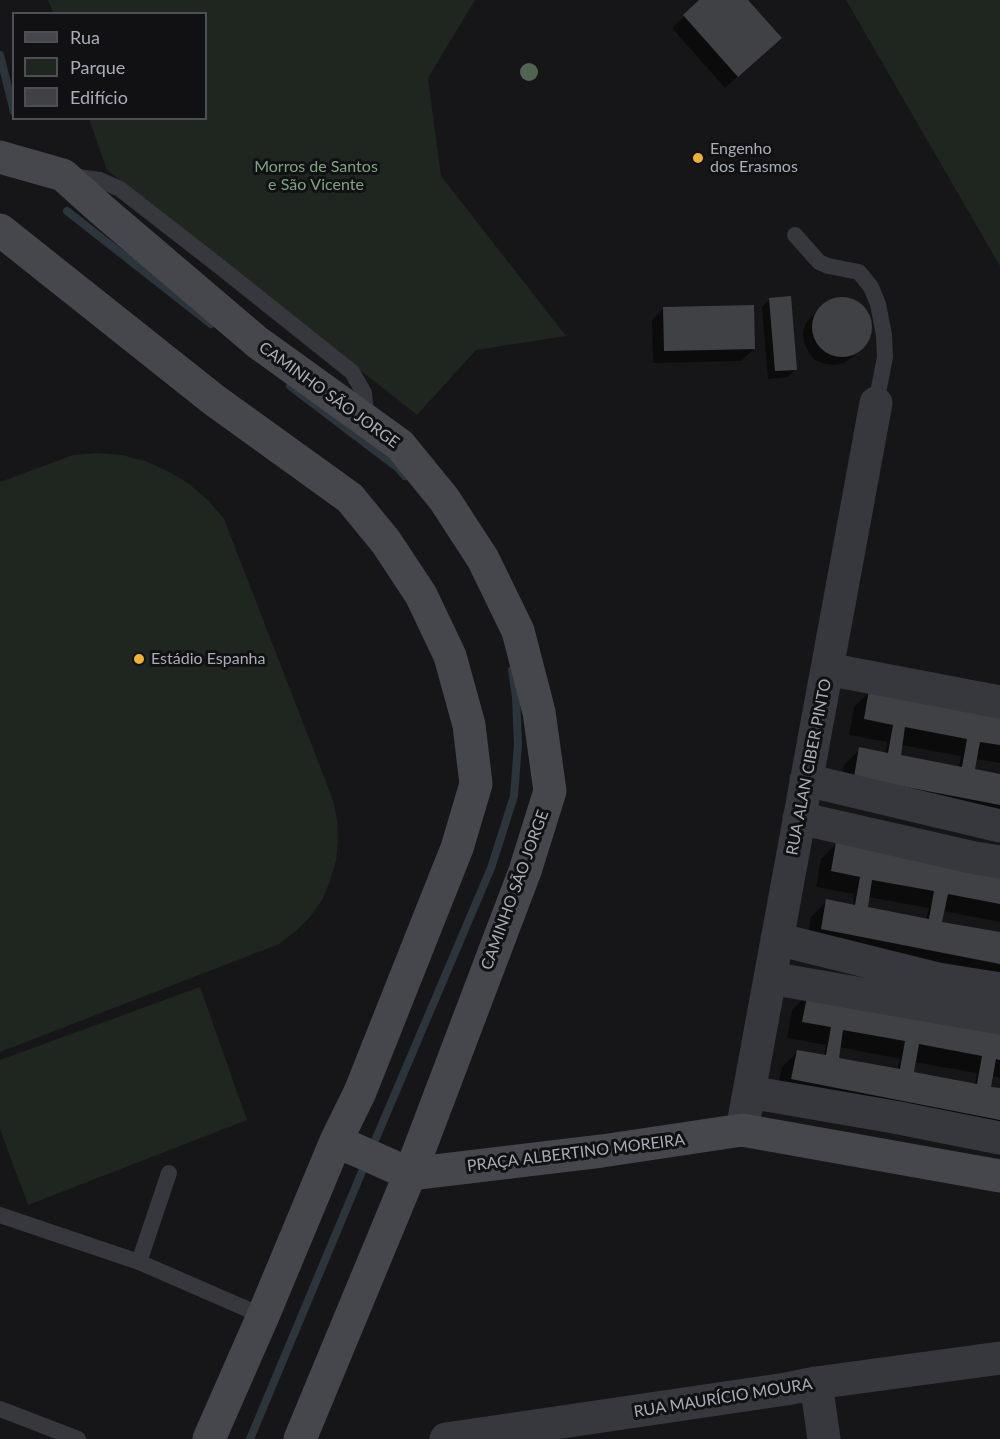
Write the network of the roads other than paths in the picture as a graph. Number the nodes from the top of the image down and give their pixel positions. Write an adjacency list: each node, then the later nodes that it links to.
1 (0, 157): 19 (street, CAMINHO SÃO JORGE)
2 (0, 230): 18 (street)
3 (795, 235): 4 (lane)
4 (876, 403): 5 (street, RUA ALAN CIBER PINTO)
5 (827, 669): 6 (street); 7 (street, RUA ALAN CIBER PINTO)
6 (1000, 702)
7 (806, 780): 8 (street, RUA ALAN CIBER PINTO); 9 (street)
8 (800, 818): 10 (street); 11 (street, RUA ALAN CIBER PINTO)
9 (1000, 826)
10 (1000, 862)
11 (777, 939): 12 (street, RUA ALAN CIBER PINTO); 13 (street)
12 (770, 978): 14 (street); 15 (street, RUA ALAN CIBER PINTO)
13 (1000, 989)
14 (1000, 1018)
15 (748, 1092): 16 (street, RUA ALAN CIBER PINTO); 17 (street)
16 (742, 1130): 19 (street, PRAÇA ALBERTINO MOREIRA); 21 (street, PRAÇA ALBERTINO MOREIRA)
17 (1000, 1138)
18 (340, 1143): 19 (street); 24 (street)
19 (397, 1168): 30 (street, CAMINHO SÃO JORGE)
20 (169, 1173): 23 (lane)
21 (1000, 1176)
22 (3, 1213): 23 (lane)
23 (139, 1262): 24 (lane)
24 (263, 1317): 29 (street)
25 (1000, 1358): 26 (street, RUA MAURÍCIO MOURA)
26 (816, 1383): 31 (street, RUA MAURÍCIO MOURA); 32 (street)
27 (0, 1409): 28 (lane)
28 (78, 1439)
29 (209, 1439)
30 (300, 1439)
31 (446, 1439)
32 (824, 1439)

